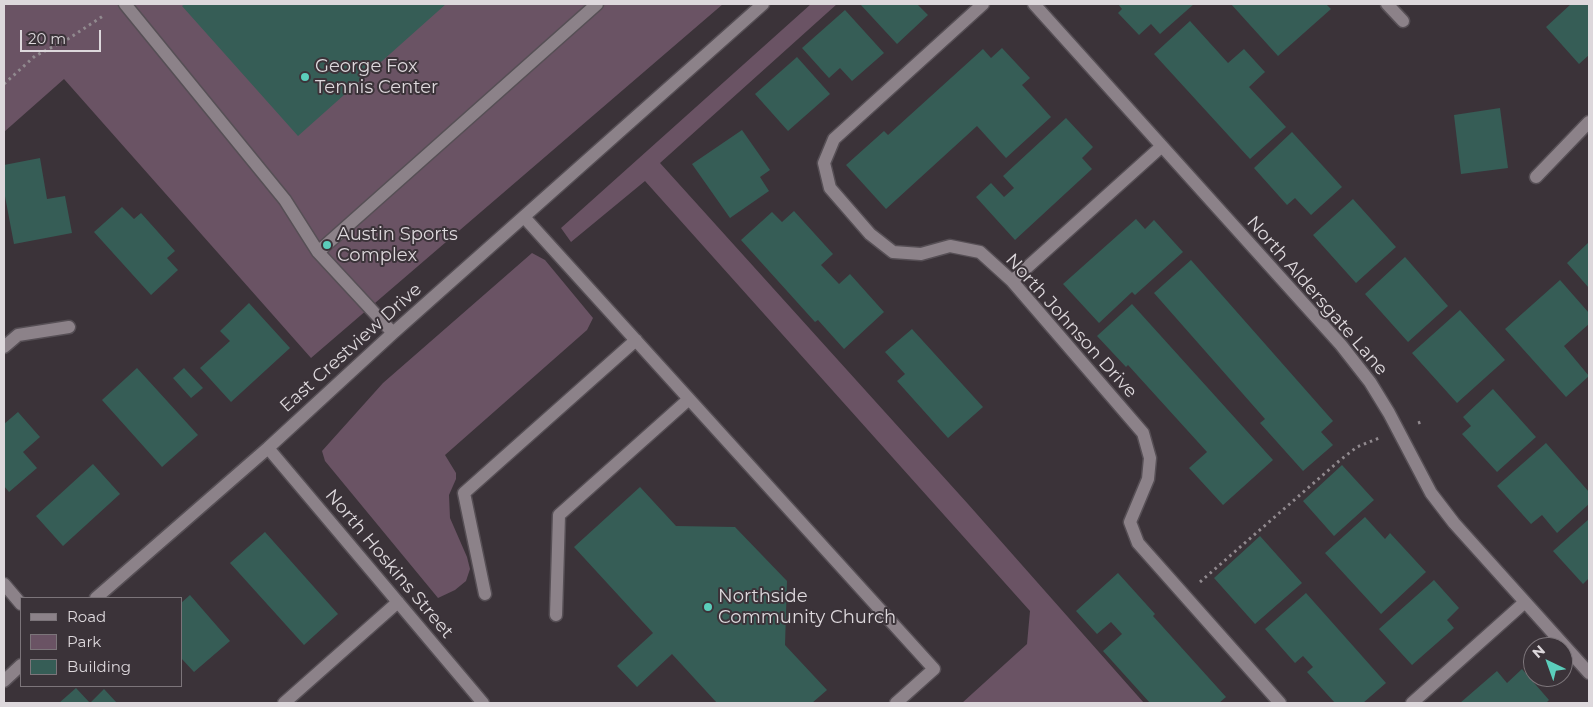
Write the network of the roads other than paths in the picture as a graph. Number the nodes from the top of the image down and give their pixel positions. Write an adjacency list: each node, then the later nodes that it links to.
1 (125, 4): 12 (street)
2 (597, 4): 12 (street)
3 (763, 4): 11 (street, East Crestview Drive)
4 (983, 4): 13 (street, North Johnson Drive)
5 (1034, 4): 9 (street, North Aldersgate Lane)
6 (1387, 4): 7 (street)
7 (1403, 21)
8 (1589, 122): 10 (street)
9 (1162, 146): 13 (street); 24 (street, North Aldersgate Lane)
10 (1536, 177)
11 (524, 217): 15 (street, East Crestview Drive); 16 (street)
12 (318, 252): 15 (street)
13 (1012, 281): 33 (street, North Johnson Drive)
14 (69, 327): 17 (street)
15 (393, 334): 19 (street, East Crestview Drive)
16 (636, 340): 18 (street); 21 (street)
17 (4, 347)
18 (689, 399): 26 (street); 32 (street)
19 (268, 448): 22 (street, East Crestview Drive); 23 (street, North Hoskins Street)
20 (4, 584): 25 (street)
21 (485, 594)
22 (97, 597)
23 (398, 602): 30 (street); 31 (street, North Hoskins Street)
24 (1525, 602): 28 (street, North Aldersgate Lane); 34 (street)
25 (20, 603)
26 (556, 616)
27 (20, 666): 29 (street)
28 (1589, 673)
29 (4, 681)
30 (284, 703)
31 (484, 703)
32 (896, 703)
33 (1280, 703)
34 (1412, 703)

